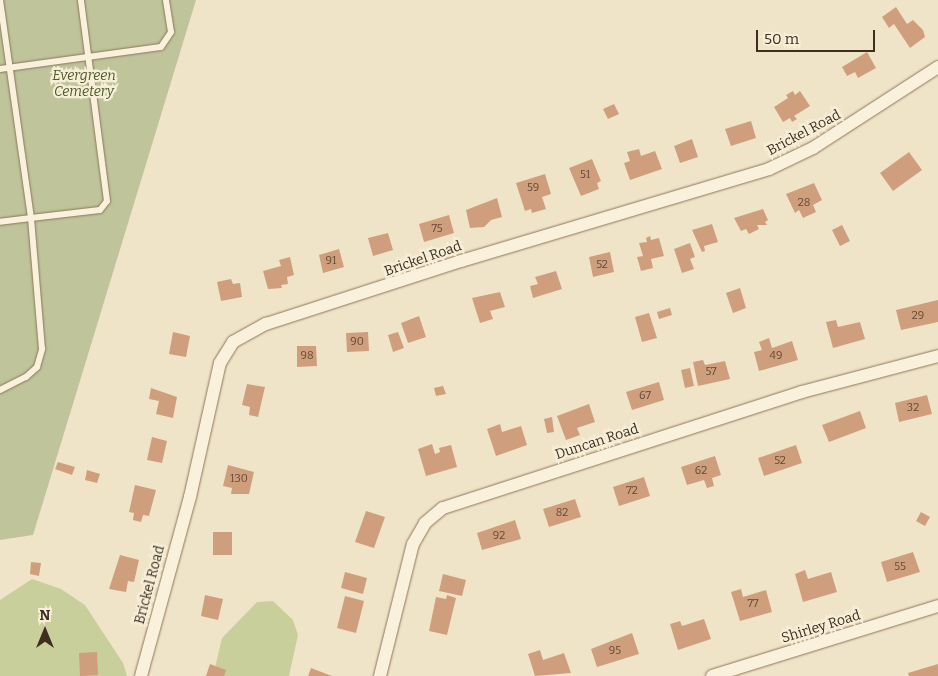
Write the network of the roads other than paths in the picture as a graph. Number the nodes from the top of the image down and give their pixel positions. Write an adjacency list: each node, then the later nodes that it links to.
1 (0, 0): 6 (lane)
2 (81, 0): 4 (lane)
3 (166, 0): 4 (lane)
4 (89, 56): 6 (lane); 8 (lane)
5 (938, 67): 13 (street, Brickel Road)
6 (10, 68): 7 (lane); 8 (lane)
7 (0, 69)
8 (30, 218): 9 (lane); 11 (lane)
9 (0, 222)
10 (938, 356): 14 (street, Duncan Road)
11 (0, 390)
12 (938, 606): 15 (street, Shirley Road)
13 (141, 676)
14 (380, 676)
15 (712, 676)

